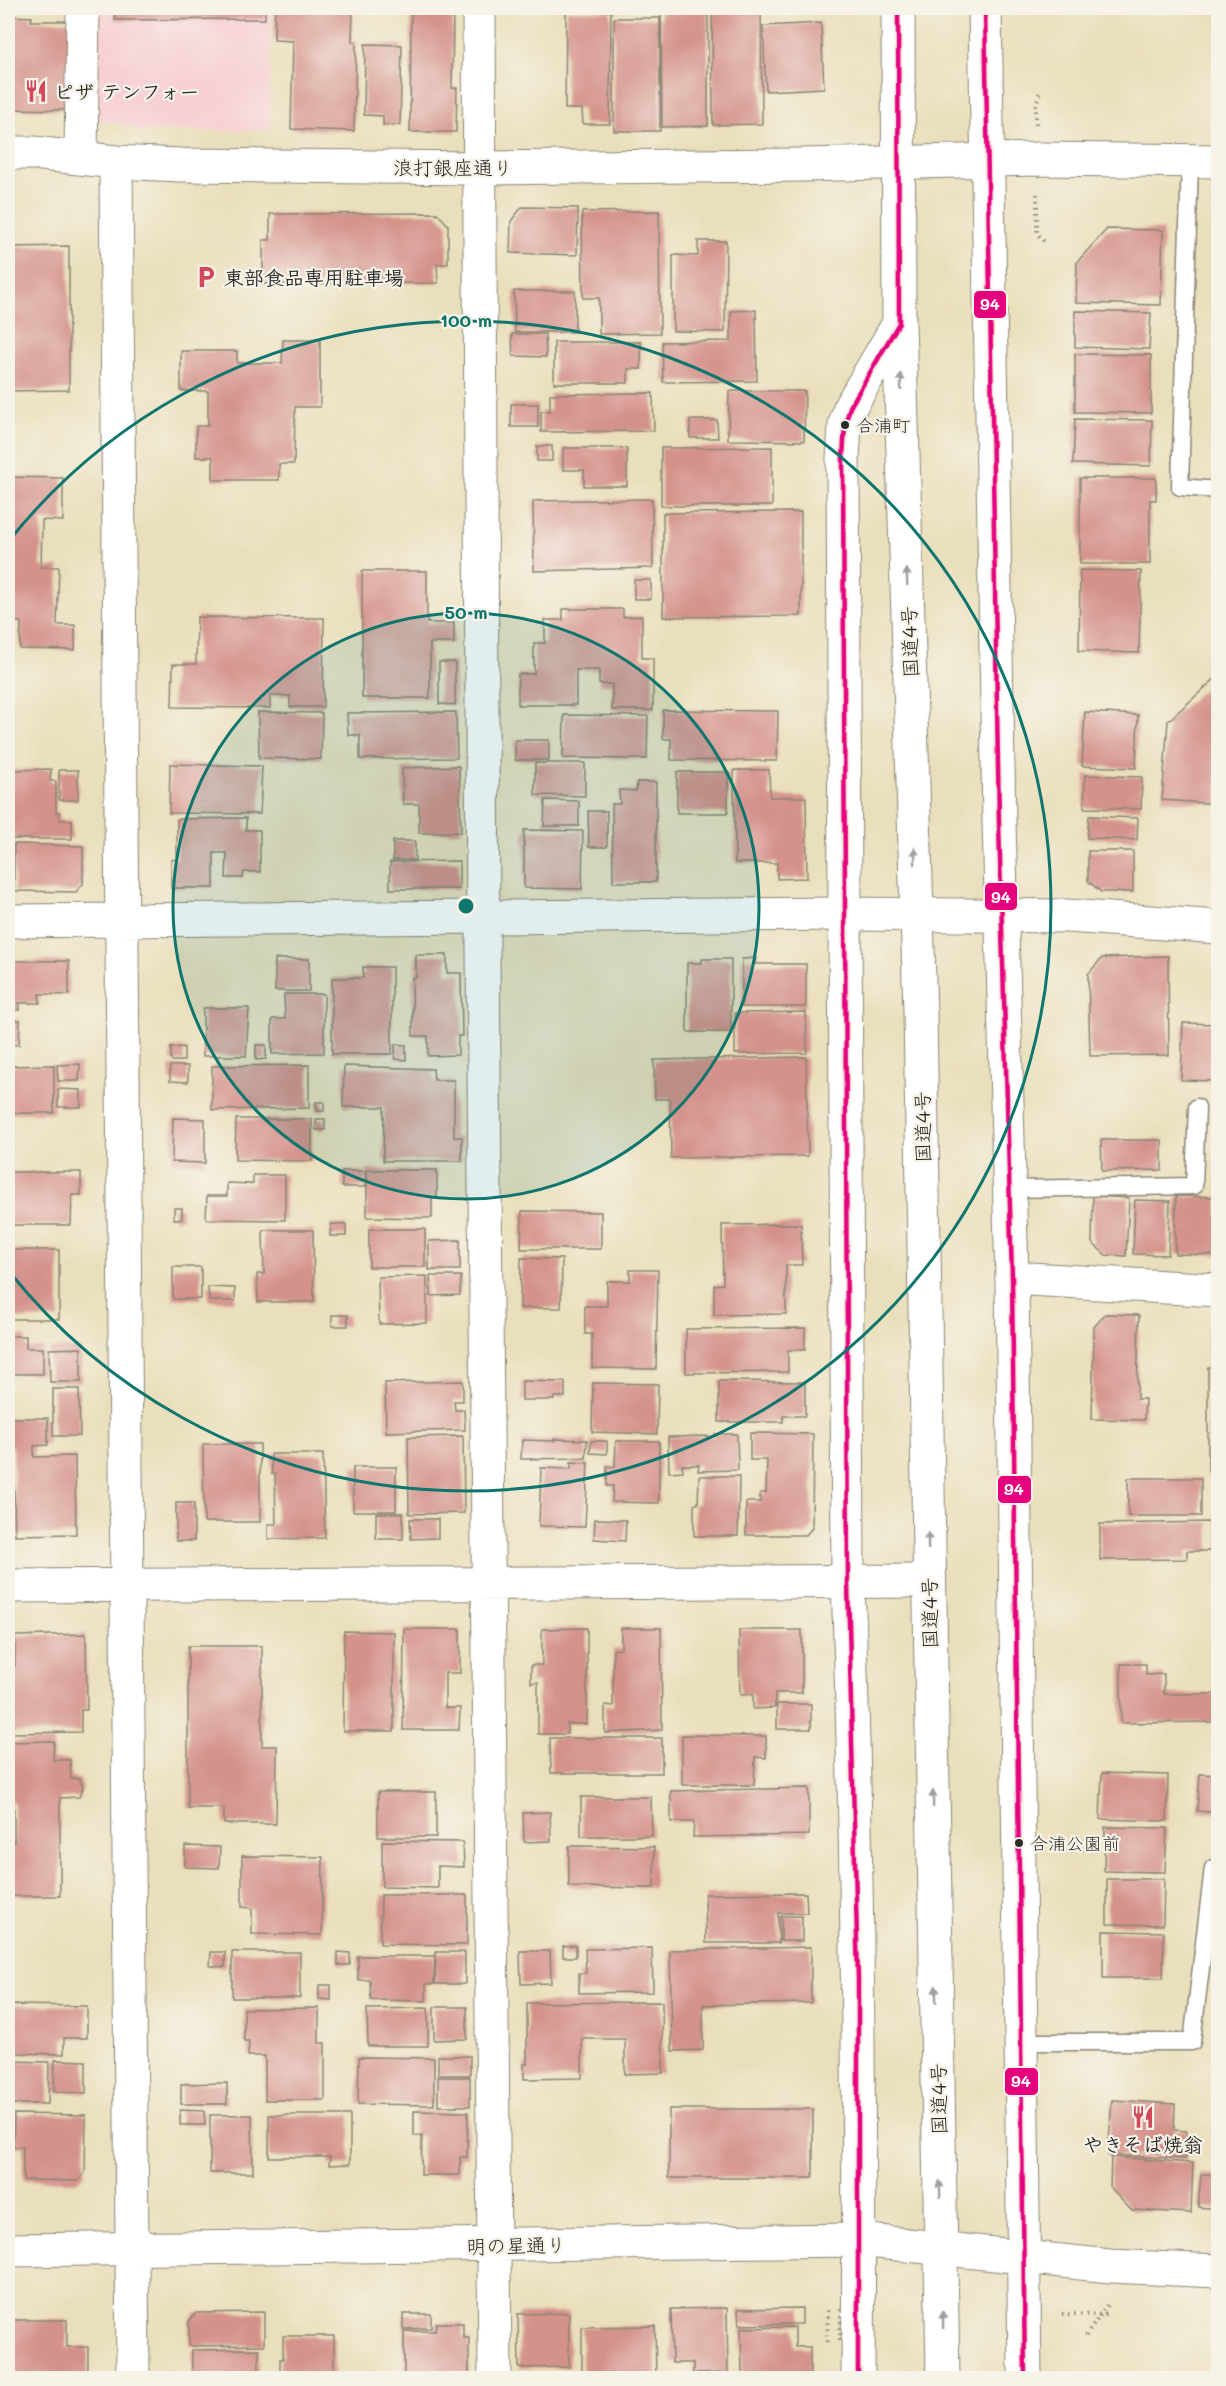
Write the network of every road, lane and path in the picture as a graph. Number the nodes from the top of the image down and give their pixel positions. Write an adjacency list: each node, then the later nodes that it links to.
1 (83, 8): 6 (main road)
2 (479, 8): 11 (main road)
3 (898, 8): 10 (main road, 国道4号)
4 (986, 8): 7 (main road)
5 (8, 153): 6 (main road, 浪打銀座通り)
6 (81, 157): 9 (main road, 浪打銀座通り)
7 (988, 160): 8 (main road, 浪打銀座通り); 10 (main road, 浪打銀座通り); 16 (main road)
8 (1204, 161): 13 (lane)
9 (116, 162): 11 (main road, 浪打銀座通り); 18 (main road)
10 (899, 162): 11 (main road, 浪打銀座通り); 12 (main road, 国道4号)
11 (479, 168): 17 (main road)
12 (899, 323): 14 (main road); 15 (main road, 国道4号, one-way to 12)
13 (1218, 490)
14 (845, 914): 15 (main road); 17 (main road); 26 (main road)
15 (917, 914): 16 (main road); 25 (main road, 国道4号, one-way to 15)
16 (1001, 915): 20 (main road); 22 (main road)
17 (483, 916): 18 (main road); 27 (main road)
18 (122, 920): 19 (main road); 29 (main road)
19 (8, 921)
20 (1218, 927)
21 (1197, 1107): 22 (lane)
22 (1009, 1189): 23 (main road)
23 (1012, 1278): 24 (main road); 31 (main road)
24 (1218, 1290)
25 (928, 1581): 26 (main road); 34 (main road, 国道4号, one-way to 25)
26 (848, 1583): 27 (main road); 32 (main road)
27 (489, 1584): 29 (main road); 33 (main road)
28 (8, 1586): 29 (main road)
29 (127, 1586): 35 (main road)
30 (1213, 1868): 31 (lane)
31 (1022, 2042): 37 (main road)
32 (859, 2240): 33 (main road, 明の星通り); 34 (main road, 明の星通り); 47 (main road)
33 (494, 2246): 35 (main road, 明の星通り); 46 (main road)
34 (942, 2247): 37 (main road, 明の星通り); 48 (main road, 国道4号, one-way to 34)
35 (131, 2249): 36 (main road, 明の星通り); 45 (main road)
36 (8, 2250)
37 (1024, 2257): 38 (main road, 明の星通り); 49 (main road)
38 (1218, 2271)
39 (1108, 2304): 42 (path, bridge)
40 (828, 2307): 44 (path, bridge)
41 (841, 2307): 43 (path, bridge)
42 (1086, 2337)
43 (840, 2341)
44 (827, 2342)
45 (133, 2379)
46 (495, 2379)
47 (858, 2379)
48 (943, 2379)
49 (1025, 2379)

